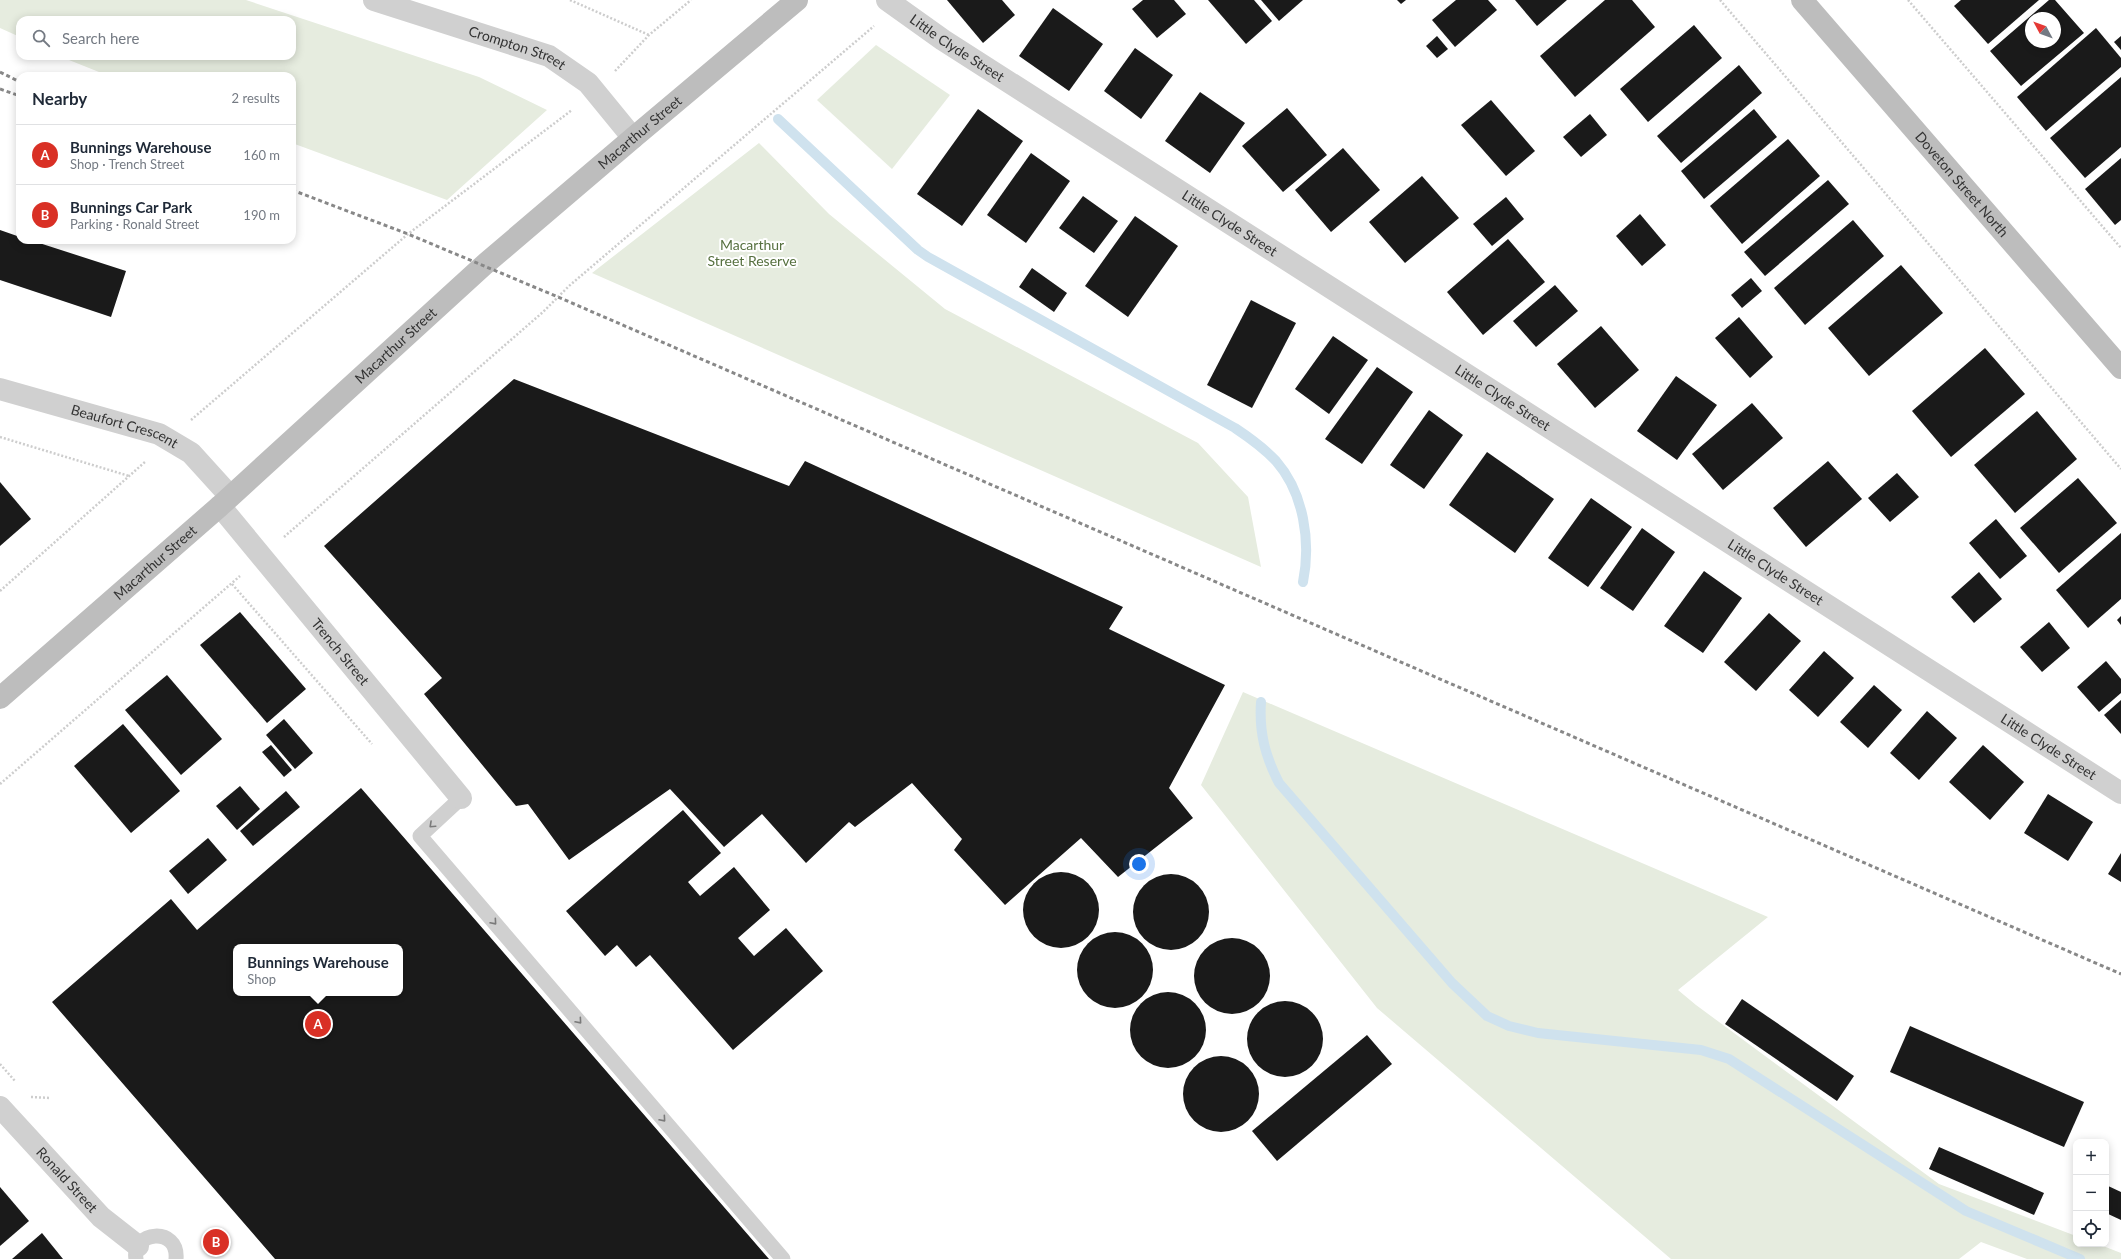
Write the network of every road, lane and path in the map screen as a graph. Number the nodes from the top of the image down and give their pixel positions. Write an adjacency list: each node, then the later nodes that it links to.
1 (374, 0): 10 (street, Crompton Street)
2 (570, 0): 9 (path)
3 (691, 0): 9 (path)
4 (797, 0): 11 (main road, Macarthur Street)
5 (1720, 0): 17 (path)
6 (1802, 0): 13 (main road, Doveton Street North)
7 (1908, 0): 12 (path)
8 (892, 4): 20 (path); 26 (street, Little Clyde Street)
9 (649, 35): 10 (path)
10 (596, 92): 11 (street, Crompton Street); 16 (path)
11 (632, 138): 19 (main road, Macarthur Street)
12 (2121, 248)
13 (2121, 368)
14 (0, 389): 16 (street, Beaufort Crescent)
15 (0, 437): 18 (path)
16 (170, 439): 18 (path); 19 (street, Beaufort Crescent)
17 (2121, 469)
18 (129, 476): 22 (path)
19 (225, 501): 20 (street, Trench Street); 23 (main road, Macarthur Street)
20 (262, 557): 21 (path); 27 (street, Trench Street)
21 (232, 584): 24 (path); 25 (path)
22 (0, 591)
23 (0, 698)
24 (372, 744)
25 (0, 784)
26 (2121, 793)
27 (461, 798): 31 (lane, one-way to 31)
28 (0, 1107): 29 (street, Ronald Street)
29 (137, 1253): 30 (lane)
30 (176, 1259)
31 (783, 1259)

